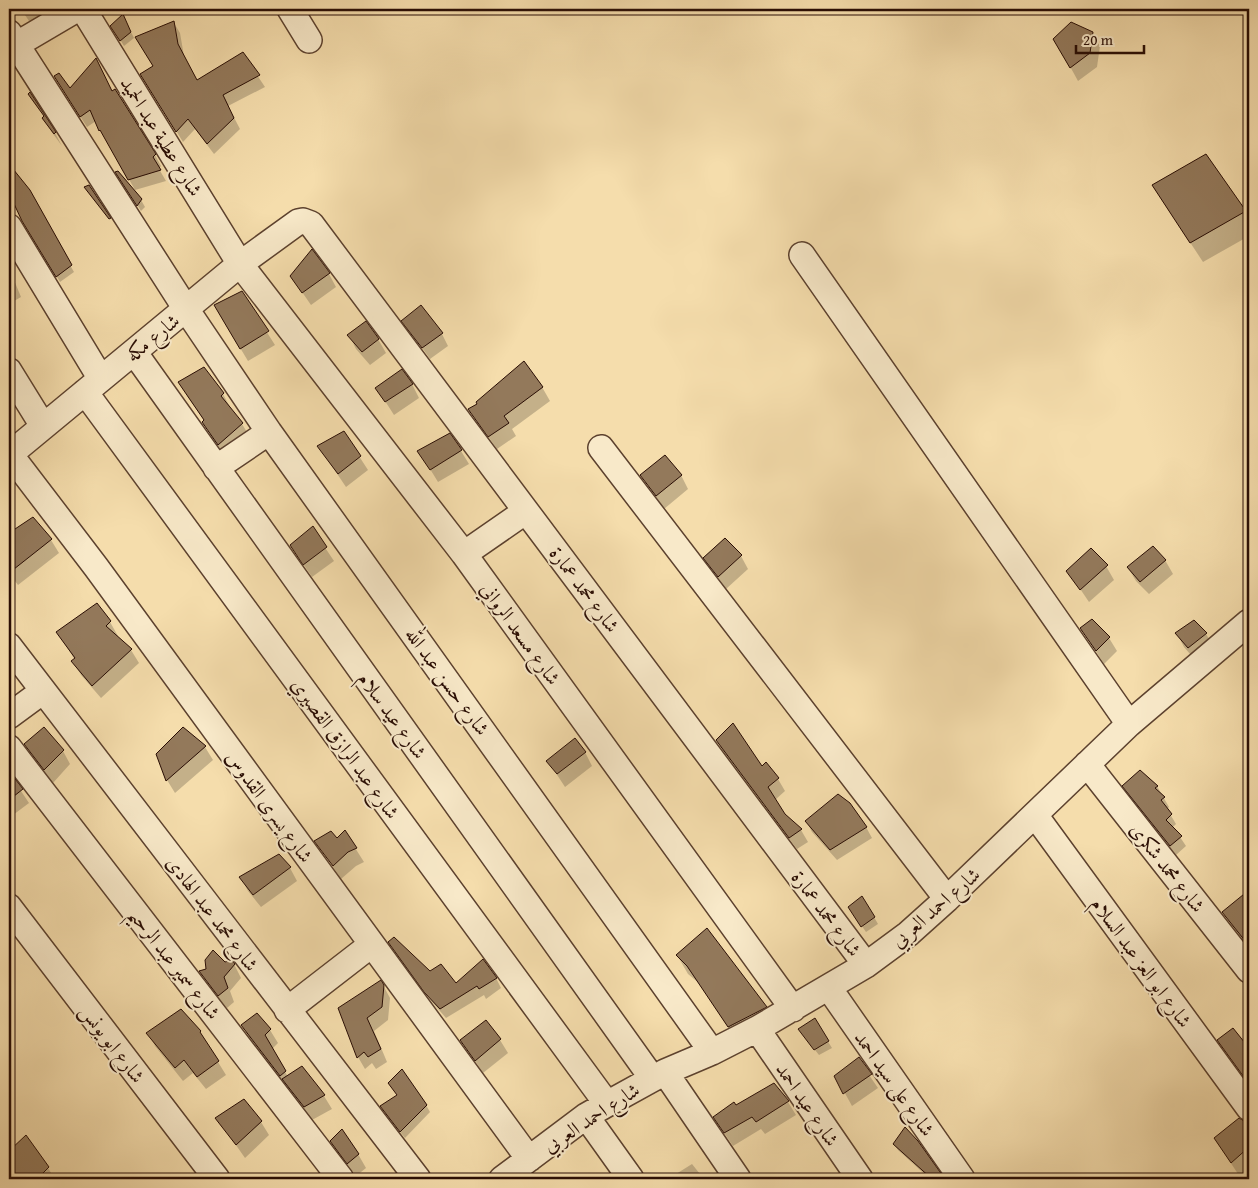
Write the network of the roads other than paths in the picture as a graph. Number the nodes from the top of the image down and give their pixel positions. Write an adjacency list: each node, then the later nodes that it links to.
1 (77, 9): 5 (street)
2 (83, 9): 9 (street, شارع عطية عبد الحميد)
3 (290, 9): 4 (street)
4 (310, 40)
5 (11, 42): 10 (street, شارع حسن عبد الله)
6 (298, 222): 9 (street, شارع مكه); 19 (street, شارع محمد عمارة)
7 (9, 227): 13 (street, شارع عبد الرازق القصيري)
8 (802, 255): 25 (street)
9 (240, 264): 10 (street, شارع مكه); 20 (street, شارع مسعد الرواني)
10 (186, 309): 11 (street, شارع مكه); 15 (street, شارع حسن عبد الله)
11 (134, 352): 13 (street, شارع مكه); 18 (street, شارع عيد سلام)
12 (9, 371): 14 (street)
13 (93, 385): 14 (street, شارع مكه); 40 (street, شارع عبد الرازق القصيري)
14 (43, 426): 17 (street, شارع مكه)
15 (270, 432): 18 (street); 38 (street, شارع حسن عبد الله)
16 (600, 448): 29 (street)
17 (9, 454): 31 (street, شارع يسرى القدوس)
18 (216, 468): 39 (street, شارع عيد سلام)
19 (526, 511): 20 (street); 32 (street, شارع محمد عمارة)
20 (464, 554): 35 (street, شارع مسعد الرواني)
21 (1246, 632): 25 (street, شارع احمد العربي)
22 (9, 646): 23 (street, شارع محمد عبد الهادى)
23 (43, 691): 24 (street); 36 (street, شارع محمد عبد الهادى)
24 (9, 716)
25 (1129, 724): 27 (street, شارع احمد العربي)
26 (9, 748): 45 (street, شارع سمير عبد الرحيم)
27 (1087, 764): 28 (street, شارع احمد العربي); 33 (street, شارع محمد شكرى)
28 (1035, 815): 29 (street, شارع احمد العربي); 41 (street, شارع ابو العز عبد السلام)
29 (947, 899): 32 (street, شارع احمد العربي)
30 (9, 907): 44 (street, شارع ابو يونس)
31 (371, 945): 36 (street); 43 (street, شارع يسرى القدوس)
32 (866, 965): 34 (street, شارع احمد العربي)
33 (1249, 970)
34 (829, 988): 35 (street, شارع احمد العربي); 50 (street, شارع على سيد احمد)
35 (792, 1009): 37 (street, شارع احمد العربي)
36 (287, 1010): 46 (street, شارع محمد عبد الهادى)
37 (757, 1029): 38 (street, شارع احمد العربي); 49 (street, شارع عيد احمد)
38 (712, 1052): 39 (street, شارع احمد العربي)
39 (658, 1075): 40 (street, شارع احمد العربي); 48 (street, شارع عيد سلام)
40 (607, 1104): 42 (street, شارع احمد العربي)
41 (1249, 1108)
42 (586, 1116): 43 (street, شارع احمد العربي); 47 (street)
43 (517, 1172)
44 (217, 1179)
45 (341, 1179)
46 (418, 1179)
47 (631, 1179)
48 (738, 1179)
49 (860, 1179)
50 (962, 1179)

